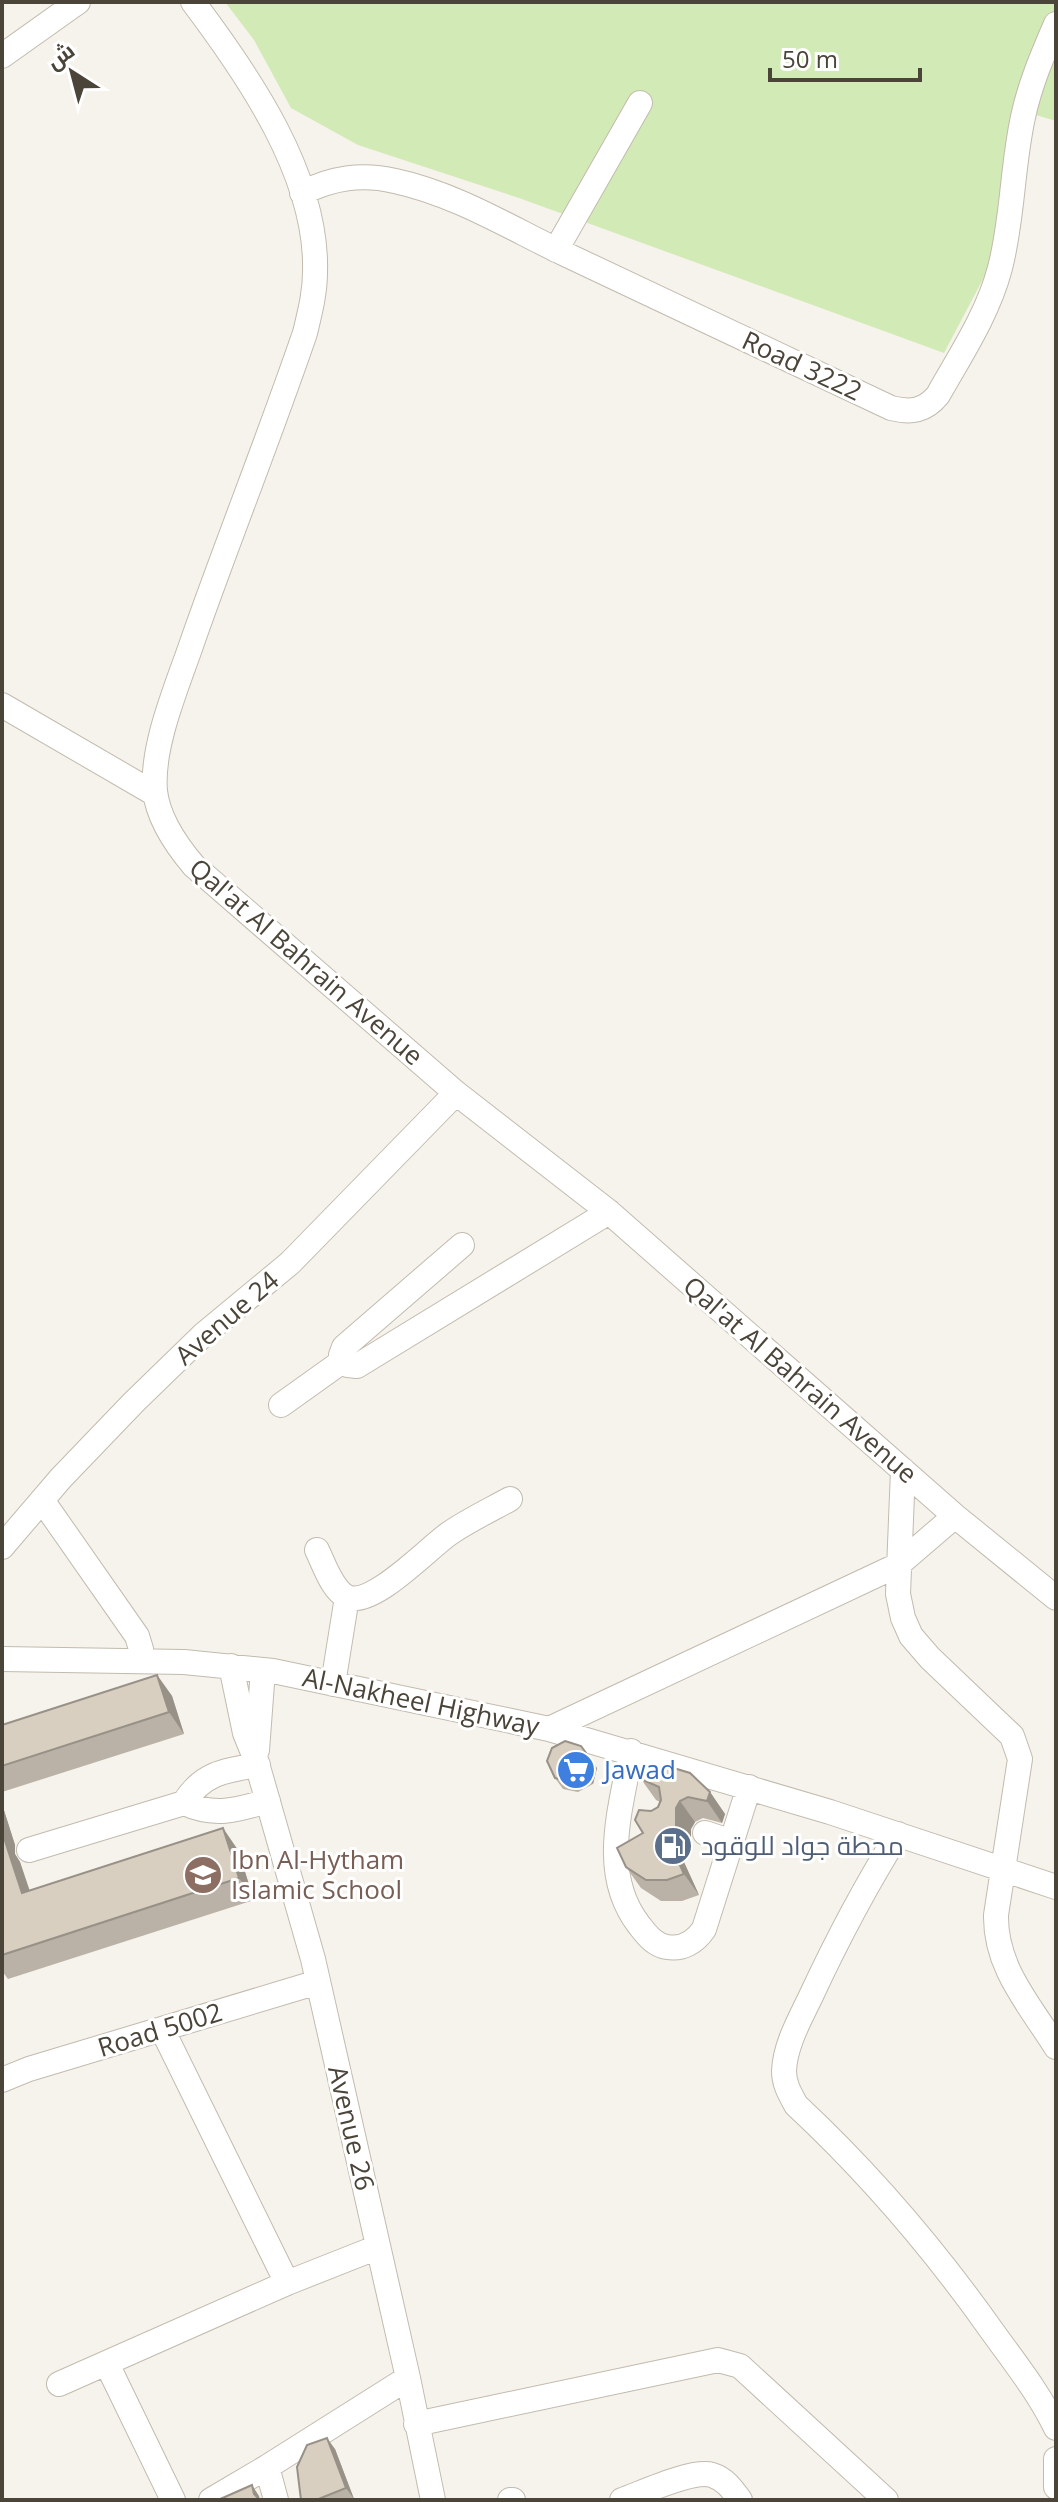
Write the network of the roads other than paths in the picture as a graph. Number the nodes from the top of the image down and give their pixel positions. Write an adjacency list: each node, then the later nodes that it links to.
1 (78, 2): 4 (street)
2 (193, 2): 6 (street, Qal'at Al Bahrain Avenue)
3 (1056, 24): 7 (street, Road 3222)
4 (2, 56)
5 (640, 103): 7 (street)
6 (302, 193): 7 (street, Road 3222); 9 (street, Qal'at Al Bahrain Avenue)
7 (556, 250)
8 (2, 705): 9 (street)
9 (155, 794): 10 (street, Qal'at Al Bahrain Avenue)
10 (456, 1093): 11 (street, Qal'at Al Bahrain Avenue); 17 (street, Avenue 24)
11 (609, 1212): 13 (street); 15 (street, Qal'at Al Bahrain Avenue)
12 (462, 1245): 13 (street)
13 (344, 1360): 14 (street)
14 (281, 1405)
15 (903, 1470): 18 (street, Qal'at Al Bahrain Avenue); 21 (street)
16 (510, 1499): 22 (street)
17 (42, 1500): 19 (street, Avenue 24); 25 (street)
18 (955, 1516): 21 (street); 23 (street, Qal'at Al Bahrain Avenue)
19 (2, 1547)
20 (317, 1550): 22 (street)
21 (898, 1565): 29 (street); 41 (street)
22 (347, 1597): 28 (street)
23 (1056, 1598)
24 (2, 1659): 25 (street, Al-Nakheel Highway)
25 (139, 1661): 26 (street, Al-Nakheel Highway)
26 (231, 1666): 27 (street, Al-Nakheel Highway); 31 (street, Avenue 26)
27 (263, 1670): 28 (street, Al-Nakheel Highway); 31 (street, Avenue 26)
28 (333, 1684): 29 (street, Al-Nakheel Highway)
29 (549, 1729): 30 (street, Al-Nakheel Highway)
30 (631, 1751): 32 (street, Al-Nakheel Highway); 35 (street)
31 (257, 1763): 33 (street, Avenue 26); 34 (street)
32 (749, 1787): 38 (street, Al-Nakheel Highway); 39 (street)
33 (268, 1801): 34 (street); 43 (street, Avenue 26)
34 (184, 1803): 40 (street)
35 (622, 1805): 36 (street); 39 (street)
36 (649, 1813)
37 (705, 1833): 39 (street)
38 (898, 1834): 41 (street, Al-Nakheel Highway); 53 (street)
39 (732, 1842)
40 (29, 1850)
41 (1005, 1871): 42 (street, Al-Nakheel Highway); 45 (street)
42 (1056, 1887)
43 (318, 1982): 44 (street, Road 5002); 47 (street, Avenue 26)
44 (162, 2029): 46 (street, Road 5002); 48 (street)
45 (1056, 2047)
46 (2, 2080)
47 (378, 2247): 48 (street); 50 (street, Avenue 26)
48 (287, 2283): 49 (street)
49 (107, 2364): 51 (street); 57 (street)
50 (408, 2378): 52 (street, Avenue 26); 55 (street)
51 (59, 2384)
52 (416, 2424): 60 (street, Avenue 26); 63 (street)
53 (1056, 2428)
54 (1056, 2459): 56 (street)
55 (267, 2467): 58 (street); 59 (street)
56 (1056, 2487)
57 (173, 2500)
58 (211, 2500)
59 (276, 2500)
60 (433, 2500)
61 (622, 2500): 62 (street)
62 (740, 2500)
63 (886, 2500)

